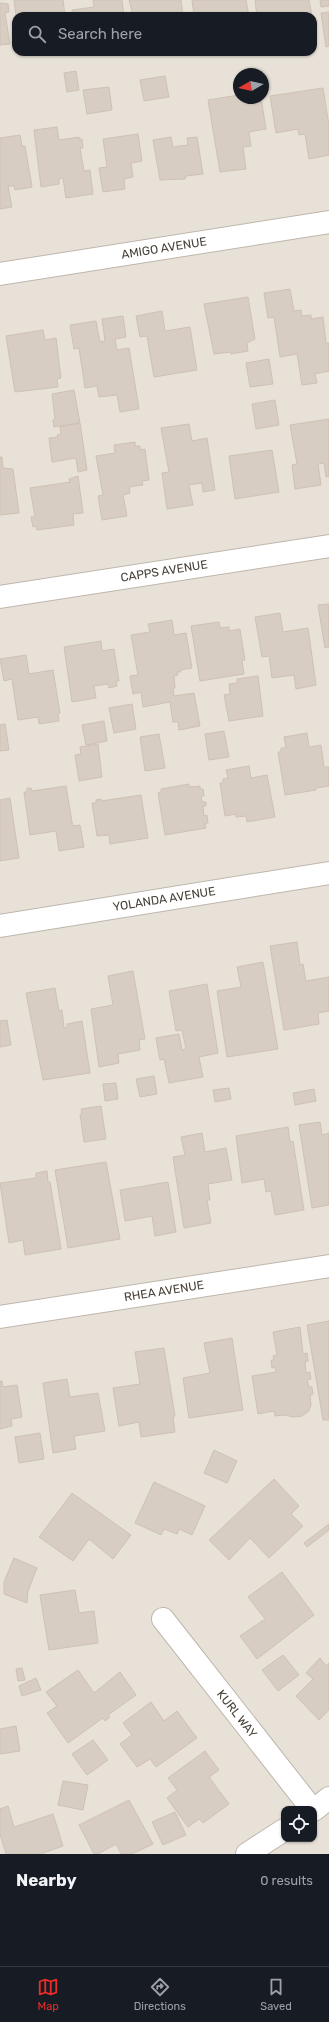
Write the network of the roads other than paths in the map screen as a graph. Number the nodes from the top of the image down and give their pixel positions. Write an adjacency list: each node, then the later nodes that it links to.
1 (329, 222): 2 (street, AMIGO AVENUE)
2 (0, 274)
3 (329, 546): 4 (street, CAPPS AVENUE)
4 (0, 596)
5 (329, 873): 6 (street, YOLANDA AVENUE)
6 (0, 926)
7 (329, 1266): 8 (street, RHEA AVENUE)
8 (0, 1317)
9 (163, 1619): 11 (street, KURL WAY)
10 (329, 1798): 12 (street)
11 (310, 1806)
12 (317, 1807)
13 (281, 1832): 14 (street)
14 (247, 1854)

